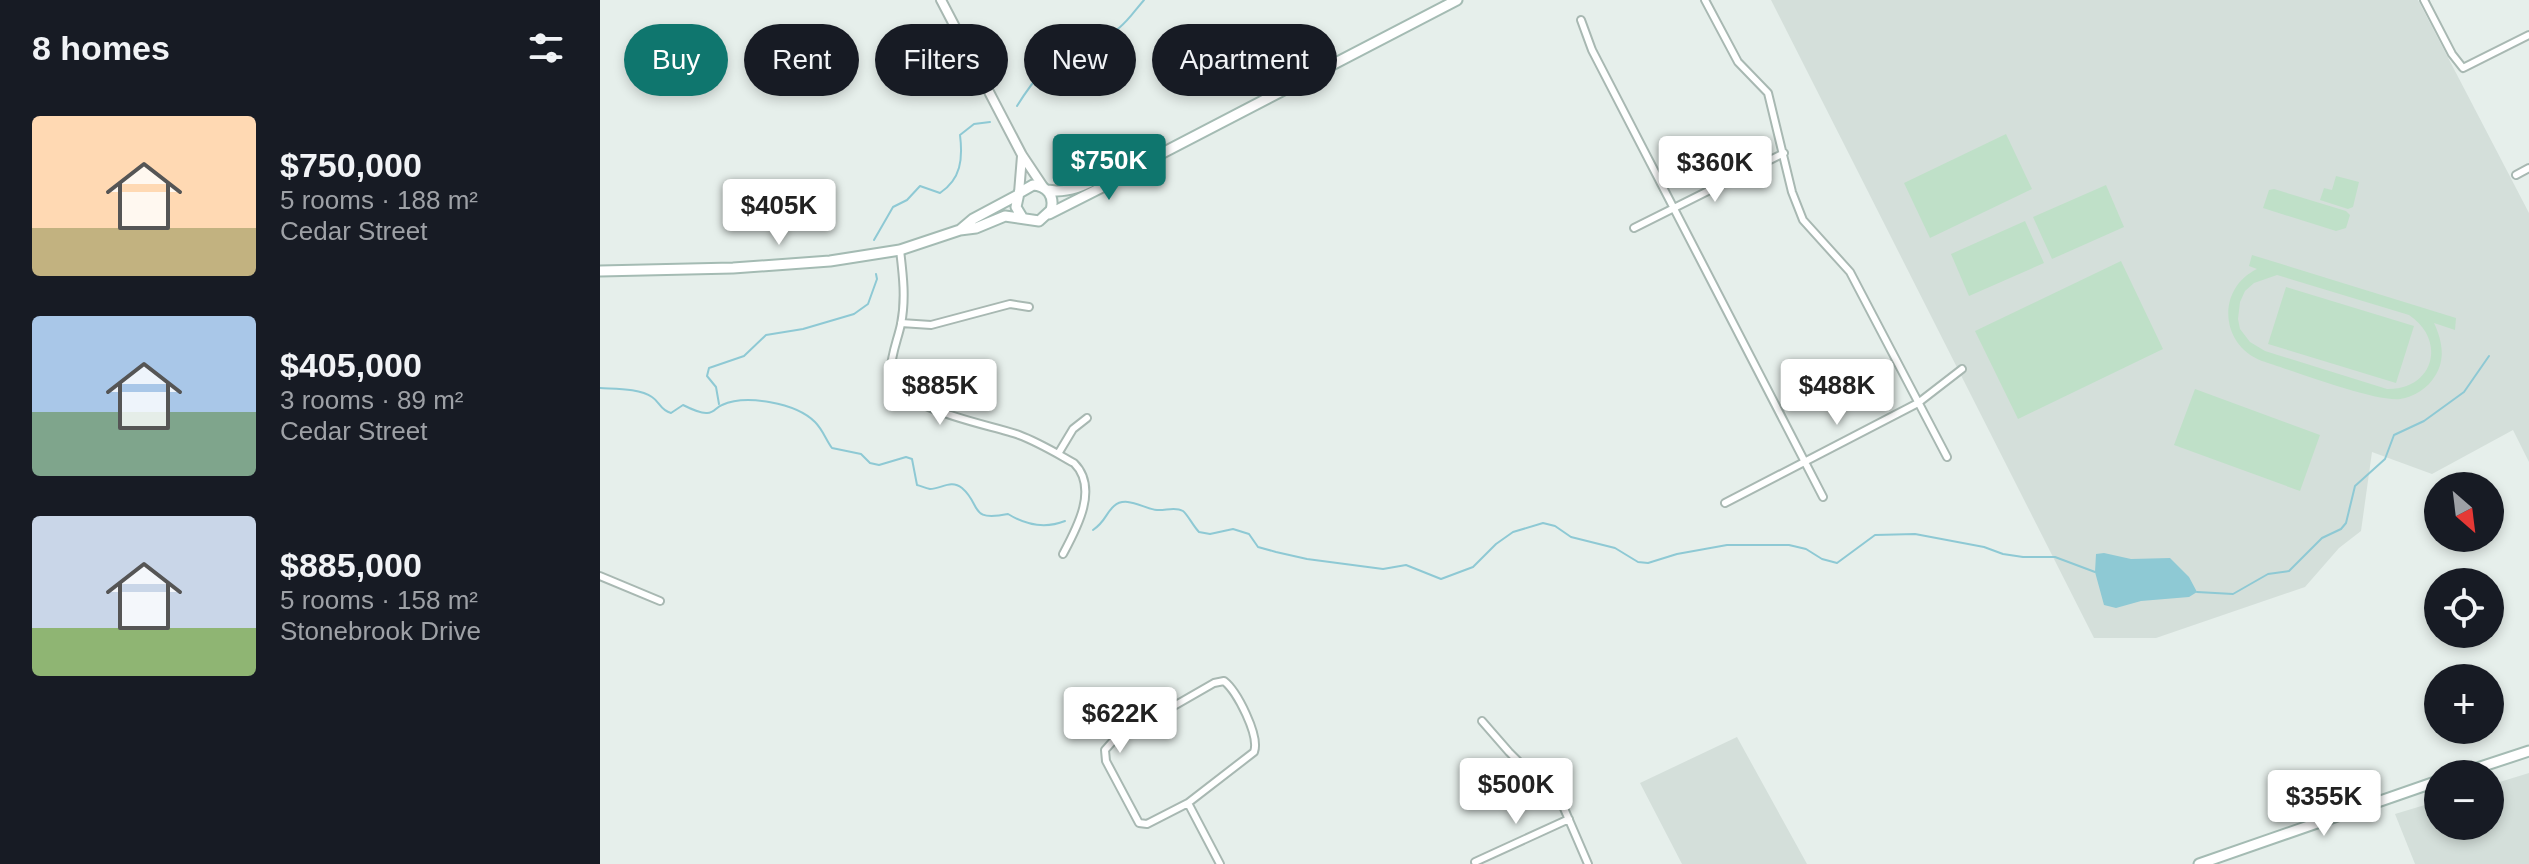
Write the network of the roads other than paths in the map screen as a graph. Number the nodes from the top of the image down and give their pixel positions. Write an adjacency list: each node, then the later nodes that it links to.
1 (941, 0): 8 (street)
2 (1457, 0): 9 (main road)
3 (1705, 0): 7 (street)
4 (2427, 1): 6 (street)
5 (1581, 20): 14 (street)
6 (2529, 35)
7 (1784, 153): 14 (street); 24 (street)
8 (1022, 155): 12 (street); 13 (street)
9 (1149, 160): 12 (main road); 15 (main road)
10 (2529, 168): 11 (street)
11 (2516, 175)
12 (1046, 189): 13 (main road); 15 (main road)
13 (1019, 194): 16 (main road); 18 (main road)
14 (1674, 208): 17 (street); 28 (street)
15 (1049, 215): 16 (main road)
16 (1022, 217): 18 (main road)
17 (1634, 228)
18 (960, 230): 19 (main road)
19 (900, 250): 20 (main road); 22 (street)
20 (600, 271)
21 (1029, 307): 22 (street)
22 (901, 323): 26 (street)
23 (1962, 369): 24 (street)
24 (1918, 403): 27 (street); 28 (street)
25 (1087, 418): 26 (street)
26 (1058, 454): 31 (street)
27 (1947, 457)
28 (1805, 461): 29 (street); 30 (street)
29 (1823, 497)
30 (1725, 503)
31 (1063, 554)
32 (600, 576): 33 (street)
33 (660, 601)
34 (1482, 721): 39 (street)
35 (2529, 751): 36 (main road)
36 (2502, 760)
37 (2424, 786): 43 (main road)
38 (1188, 803): 38 (street); 41 (street)
39 (1569, 819): 40 (street); 42 (street)
40 (1475, 862)
41 (1220, 864)
42 (1588, 864)
43 (2199, 864)

